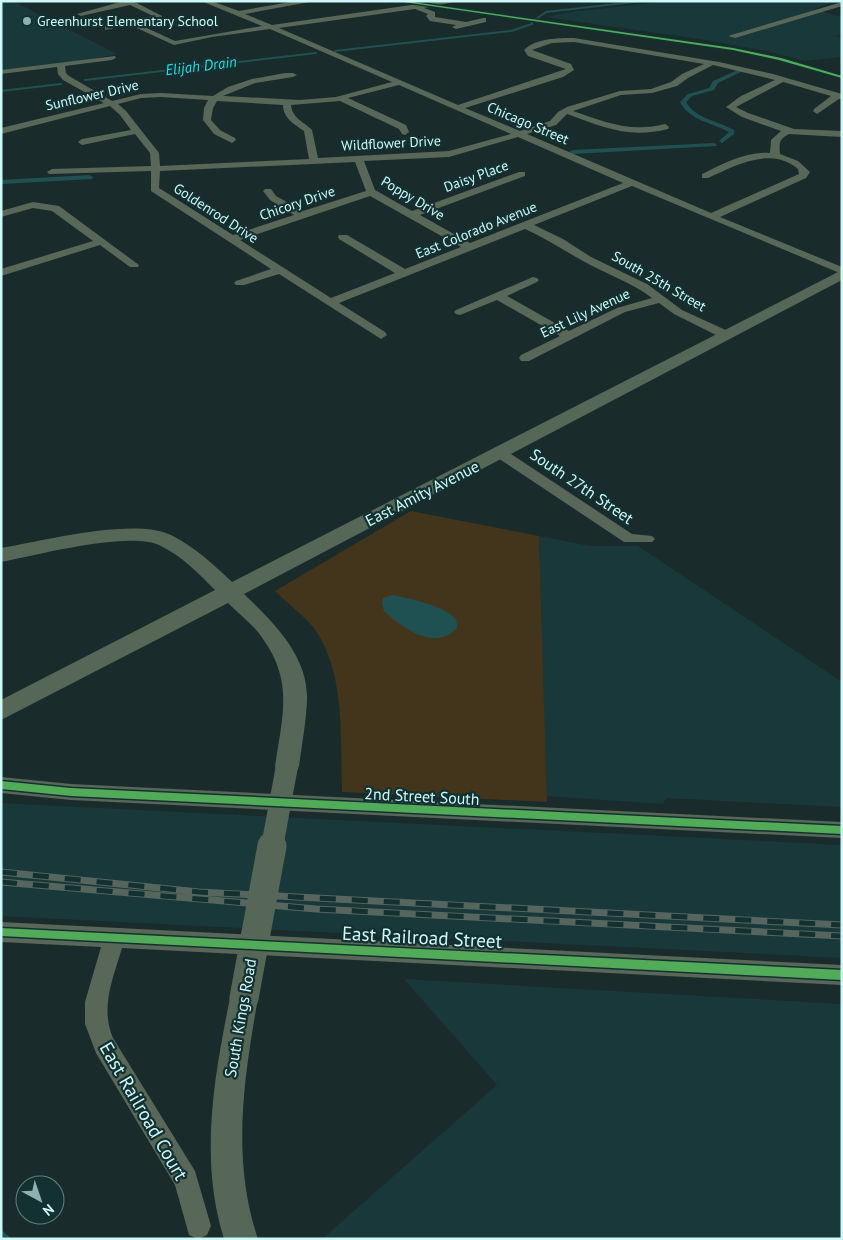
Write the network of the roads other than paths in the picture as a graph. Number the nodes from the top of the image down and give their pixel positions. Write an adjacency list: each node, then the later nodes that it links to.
1 (204, 1): 8 (street, Chicago Street)
2 (312, 1): 8 (street)
3 (456, 1): 6 (street)
4 (129, 2): 7 (street); 10 (street)
5 (842, 4): 15 (street)
6 (418, 8): 11 (street); 12 (street)
7 (81, 14)
8 (236, 14): 12 (street, Chicago Street)
9 (483, 20): 11 (street)
10 (131, 23): 12 (street); 14 (street)
11 (465, 24): 13 (street)
12 (268, 27): 22 (street, Chicago Street)
13 (455, 27)
14 (108, 28)
15 (732, 36)
16 (112, 58): 18 (street)
17 (712, 62): 21 (street); 28 (street); 30 (street, Wildflower Drive)
18 (61, 66): 19 (street); 26 (street, Goldenrod Drive)
19 (1, 72)
20 (294, 75): 24 (street)
21 (781, 80): 23 (street); 34 (street)
22 (398, 83): 25 (street, Sunflower Drive); 28 (street, Chicago Street)
23 (839, 97): 29 (street)
24 (214, 98): 26 (street, Sunflower Drive); 27 (street, Sunflower Drive); 38 (street)
25 (341, 98): 27 (street, Sunflower Drive); 35 (street)
26 (110, 103): 32 (street, Goldenrod Drive); 33 (street, Sunflower Drive)
27 (287, 103): 42 (street)
28 (456, 108): 36 (street, Chicago Street)
29 (817, 110)
30 (566, 111): 31 (street); 36 (street, Wildflower Drive)
31 (665, 127)
32 (137, 130): 39 (street); 43 (street, Goldenrod Drive)
33 (1, 131)
34 (788, 131): 37 (street); 40 (street)
35 (406, 132)
36 (519, 134): 41 (street, Wildflower Drive); 47 (street, Chicago Street)
37 (842, 134)
38 (232, 140)
39 (82, 142)
40 (775, 155): 46 (street); 53 (street)
41 (359, 159): 42 (street, Wildflower Drive); 49 (street, Poppy Drive)
42 (314, 161): 43 (street, Wildflower Drive)
43 (156, 169): 44 (street, Wildflower Drive); 56 (street, Goldenrod Drive)
44 (52, 172)
45 (522, 174): 52 (street, Daisy Place)
46 (705, 176)
47 (631, 183): 53 (street, Chicago Street); 54 (street, East Colorado Avenue)
48 (268, 190): 51 (street)
49 (371, 192): 51 (street, Chicory Drive); 52 (street, Poppy Drive)
50 (1, 214): 57 (street)
51 (302, 215): 56 (street, Chicory Drive)
52 (411, 215): 58 (street, Poppy Drive)
53 (711, 217): 63 (street, Chicago Street)
54 (525, 225): 58 (street, East Colorado Avenue); 67 (street, South 25th Street)
55 (344, 237): 62 (street)
56 (232, 239): 60 (street, Goldenrod Drive)
57 (100, 242): 59 (street); 61 (street)
58 (469, 247): 62 (street, East Colorado Avenue)
59 (134, 265)
60 (280, 270): 65 (street); 68 (street, Goldenrod Drive)
61 (1, 273)
62 (404, 273): 68 (street, East Colorado Avenue)
63 (842, 273): 71 (main road, East Amity Avenue)
64 (533, 280): 66 (street)
65 (240, 283)
66 (497, 295): 69 (street); 72 (street)
67 (660, 299): 71 (street, South 25th Street); 72 (street, East Lily Avenue)
68 (331, 302): 70 (street, Goldenrod Drive)
69 (460, 312)
70 (381, 335)
71 (726, 335): 74 (main road, East Amity Avenue)
72 (569, 336): 73 (street, East Lily Avenue)
73 (525, 358)
74 (500, 453): 75 (street, South 27th Street); 77 (main road, East Amity Avenue)
75 (647, 538)
76 (1, 555): 77 (main road, South Kings Road)
77 (230, 592): 78 (main road, East Amity Avenue); 85 (main road, South Kings Road, bridge)
78 (1, 711)
79 (1, 785): 80 (street, 2nd Street South)
80 (842, 830)
81 (1, 932): 82 (street, East Railroad Street)
82 (114, 937): 83 (street, East Railroad Street); 84 (street, East Railroad Court)
83 (842, 976)
84 (198, 1226)
85 (241, 1239)

